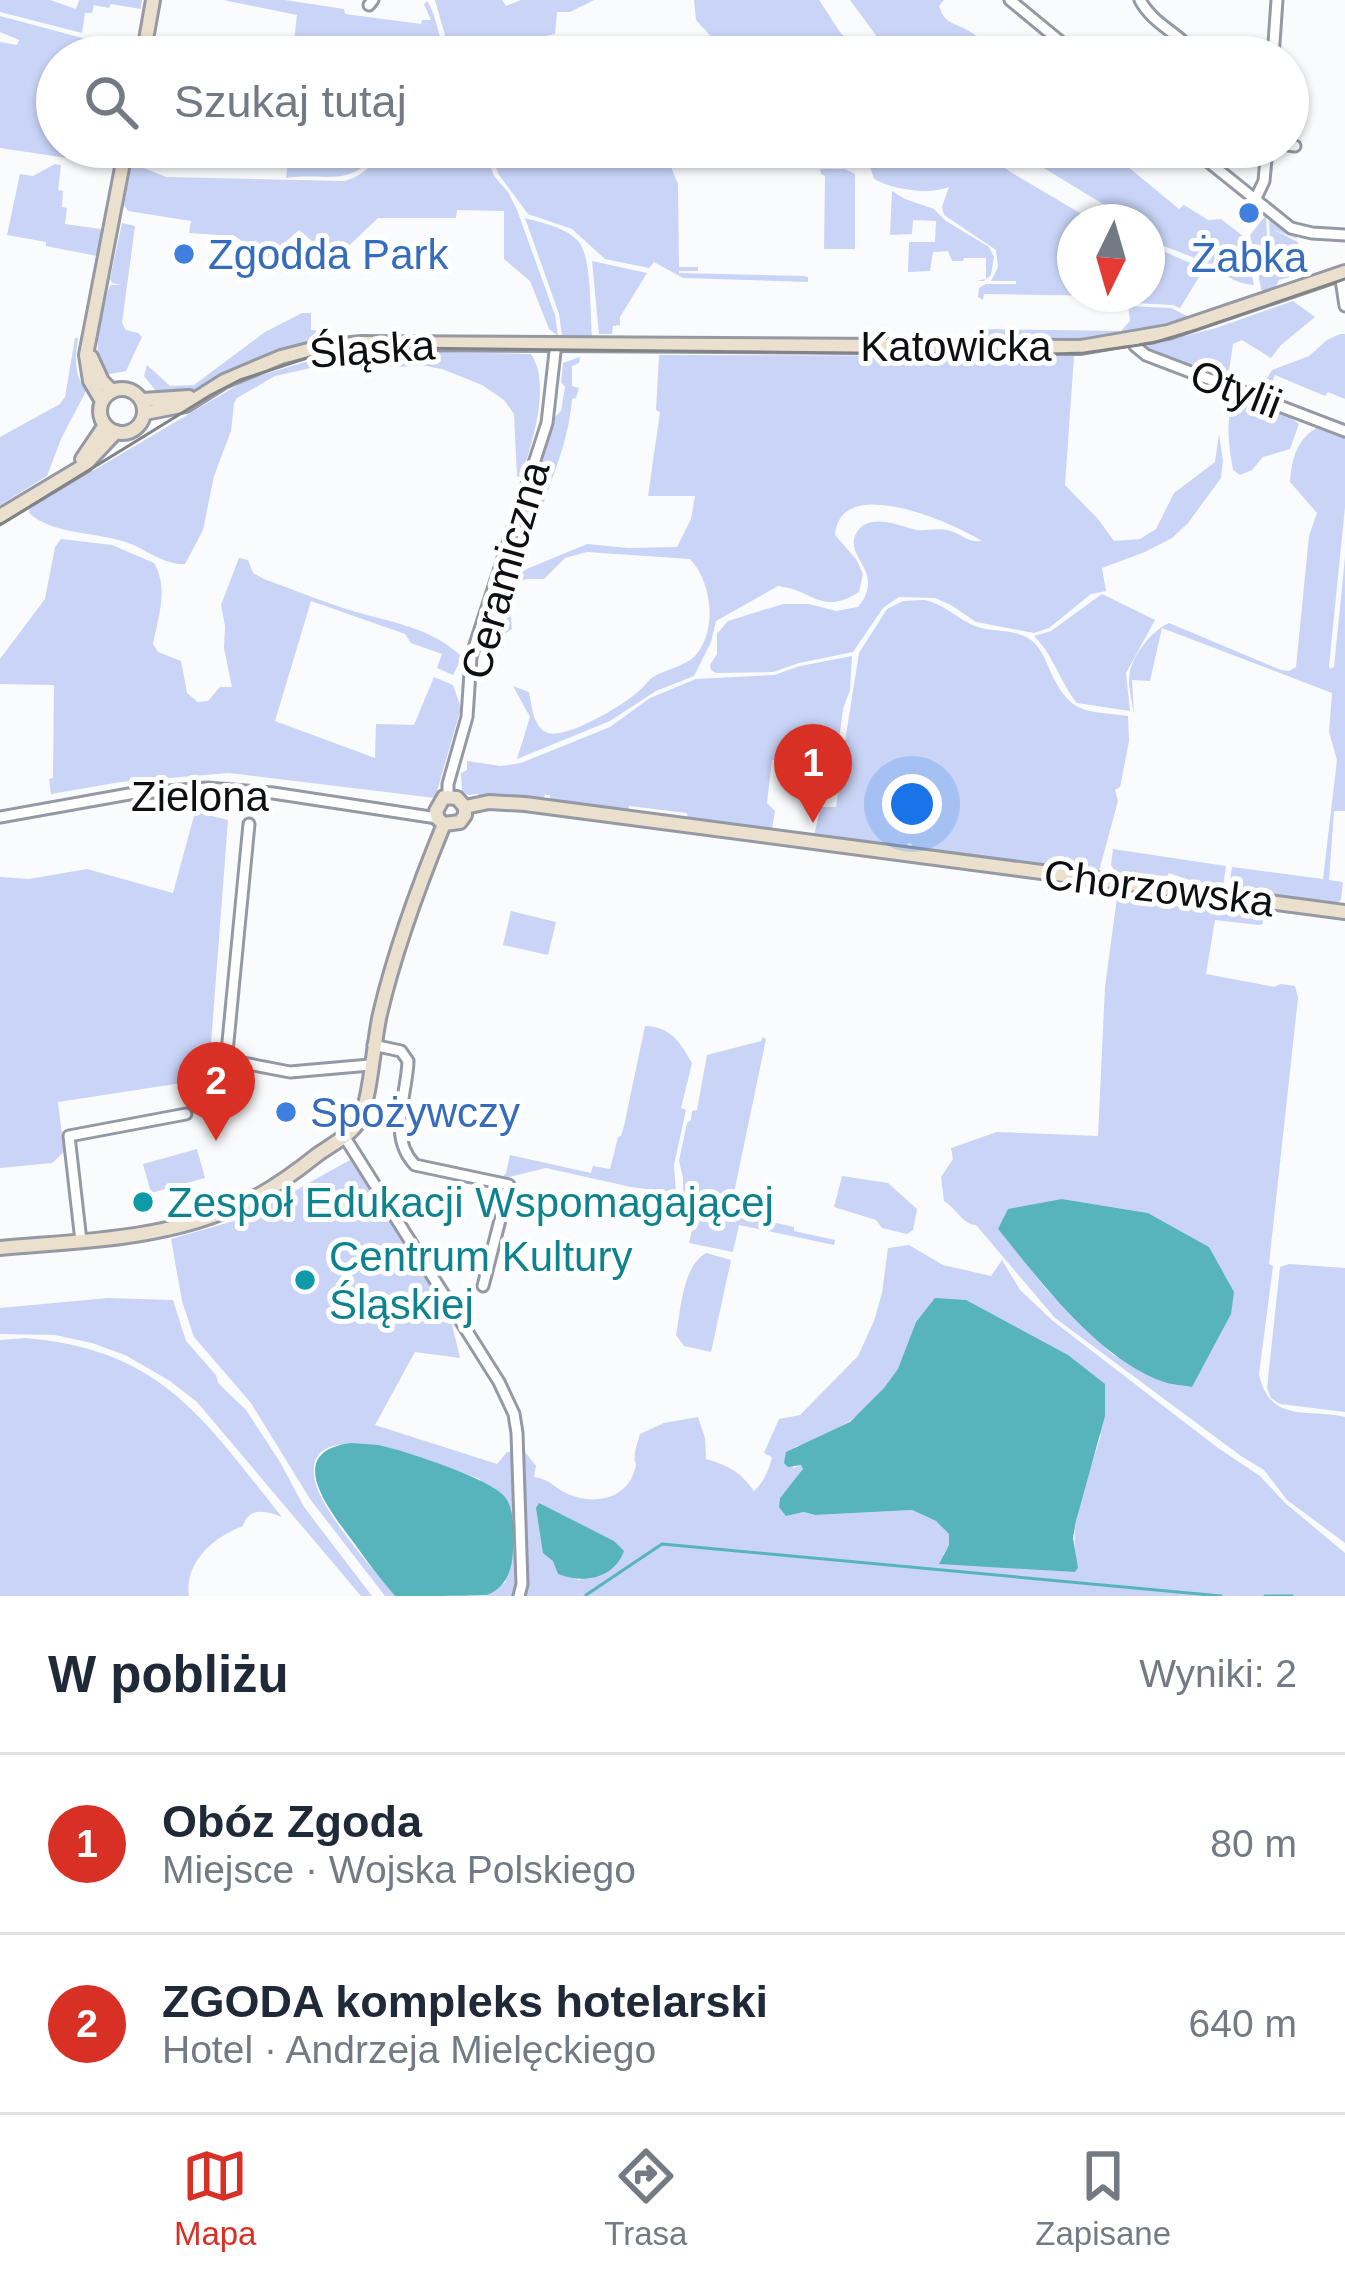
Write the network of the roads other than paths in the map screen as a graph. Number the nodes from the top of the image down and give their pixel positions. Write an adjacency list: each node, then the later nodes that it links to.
1 (153, 0): 5 (street)
2 (1010, 0): 6 (street)
3 (1140, 0): 7 (street)
4 (1277, 0): 8 (street)
5 (147, 36)
6 (1054, 36)
7 (1176, 36)
8 (1274, 36)
9 (122, 168): 18 (street)
10 (1216, 168): 12 (street)
11 (1265, 168): 12 (street)
12 (1255, 200): 13 (street)
13 (1345, 236)
14 (1342, 273): 15 (street); 16 (street, Katowicka)
15 (1345, 306)
16 (1134, 340): 17 (street, Katowicka); 21 (street, Otylii)
17 (556, 343): 19 (street, Śląska); 24 (street, Ceramiczna)
18 (107, 396): 19 (street); 20 (street)
19 (143, 407): 20 (street)
20 (110, 429): 22 (street)
21 (1345, 430)
22 (0, 516)
23 (465, 807): 24 (street); 24 (street); 27 (street, Chorzowska)
24 (442, 811): 25 (street, Zielona); 28 (street)
25 (0, 817)
26 (249, 824): 29 (street)
27 (1345, 912)
28 (373, 1045): 29 (street); 34 (street)
29 (370, 1065): 31 (street)
30 (186, 1114): 32 (street)
31 (344, 1136): 32 (street); 35 (street)
32 (81, 1241): 33 (street)
33 (0, 1248)
34 (483, 1286)
35 (519, 1596)

